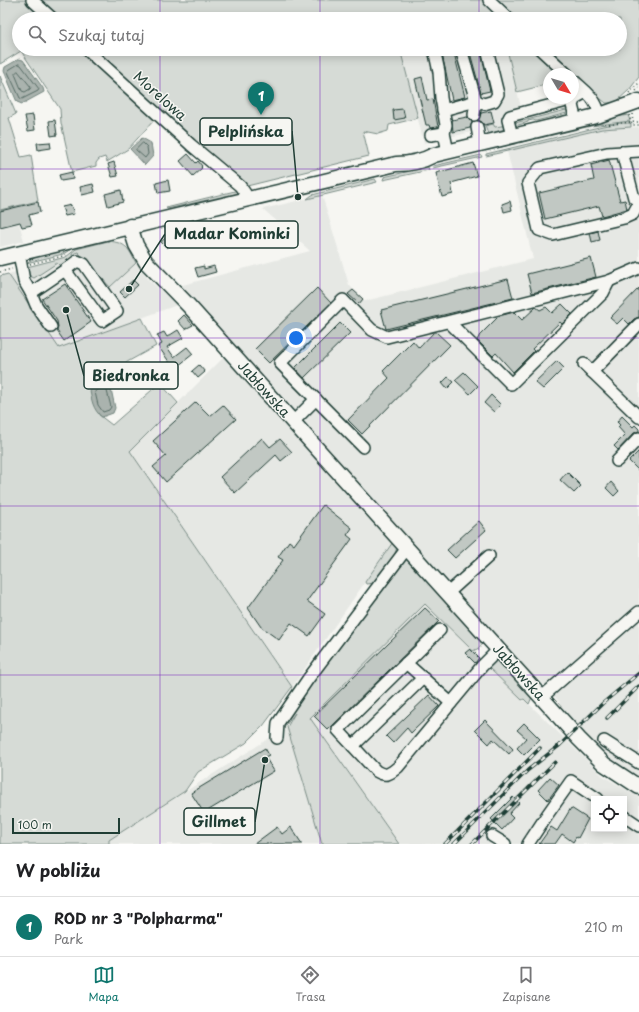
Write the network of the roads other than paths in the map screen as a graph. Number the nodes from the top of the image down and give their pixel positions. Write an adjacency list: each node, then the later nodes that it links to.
1 (32, 0): 3 (street)
2 (489, 0): 4 (street)
3 (45, 12)
4 (502, 12)
5 (94, 56): 29 (street, Morelowa)
6 (436, 56): 16 (street)
7 (464, 56): 13 (street)
8 (489, 56): 13 (street)
9 (548, 56): 10 (street)
10 (561, 68)
11 (579, 86): 12 (street)
12 (586, 92): 18 (street); 20 (street)
13 (476, 101): 16 (street); 19 (street)
14 (639, 101): 18 (main road)
15 (555, 104): 24 (street)
16 (443, 110): 22 (street)
17 (634, 112): 18 (main road)
18 (605, 114): 20 (main road)
19 (474, 115)
20 (576, 121): 24 (main road)
21 (477, 127): 25 (street)
22 (444, 133): 23 (street); 28 (street)
23 (431, 135)
24 (512, 136): 25 (main road)
25 (480, 144): 28 (main road)
26 (639, 151): 27 (street)
27 (622, 152): 30 (street); 30 (street)
28 (441, 154): 29 (main road)
29 (247, 199): 31 (main road)
30 (639, 202)
31 (130, 226): 33 (main road); 43 (main road, Jabłowska)
32 (0, 258): 33 (main road)
33 (19, 260): 37 (street)
34 (639, 268): 36 (street)
35 (65, 270): 35 (street); 37 (street)
36 (609, 281): 38 (street); 38 (street)
37 (31, 293): 40 (street)
38 (449, 322): 41 (street)
39 (639, 324): 42 (street)
40 (51, 327)
41 (316, 400): 43 (street); 45 (street)
42 (639, 417)
43 (293, 422): 47 (main road, Jabłowska)
44 (639, 438): 46 (street)
45 (363, 447)
46 (617, 461)
47 (407, 548): 49 (main road, Jabłowska); 57 (street)
48 (489, 556): 49 (street)
49 (448, 593): 52 (main road, Jabłowska)
50 (639, 612): 55 (street)
51 (440, 630): 53 (street)
52 (499, 650): 55 (main road, Jabłowska); 56 (street)
53 (406, 663): 54 (street); 59 (street)
54 (423, 678): 56 (street); 59 (street)
55 (542, 697): 61 (main road, Jabłowska)
56 (451, 703): 59 (street)
57 (278, 738)
58 (604, 741): 60 (street)
59 (353, 746)
60 (639, 763)
61 (639, 787)
62 (594, 796): 67 (street)
63 (627, 818): 64 (street)
64 (639, 826)
65 (492, 836): 66 (street)
66 (504, 844)
67 (528, 844)

